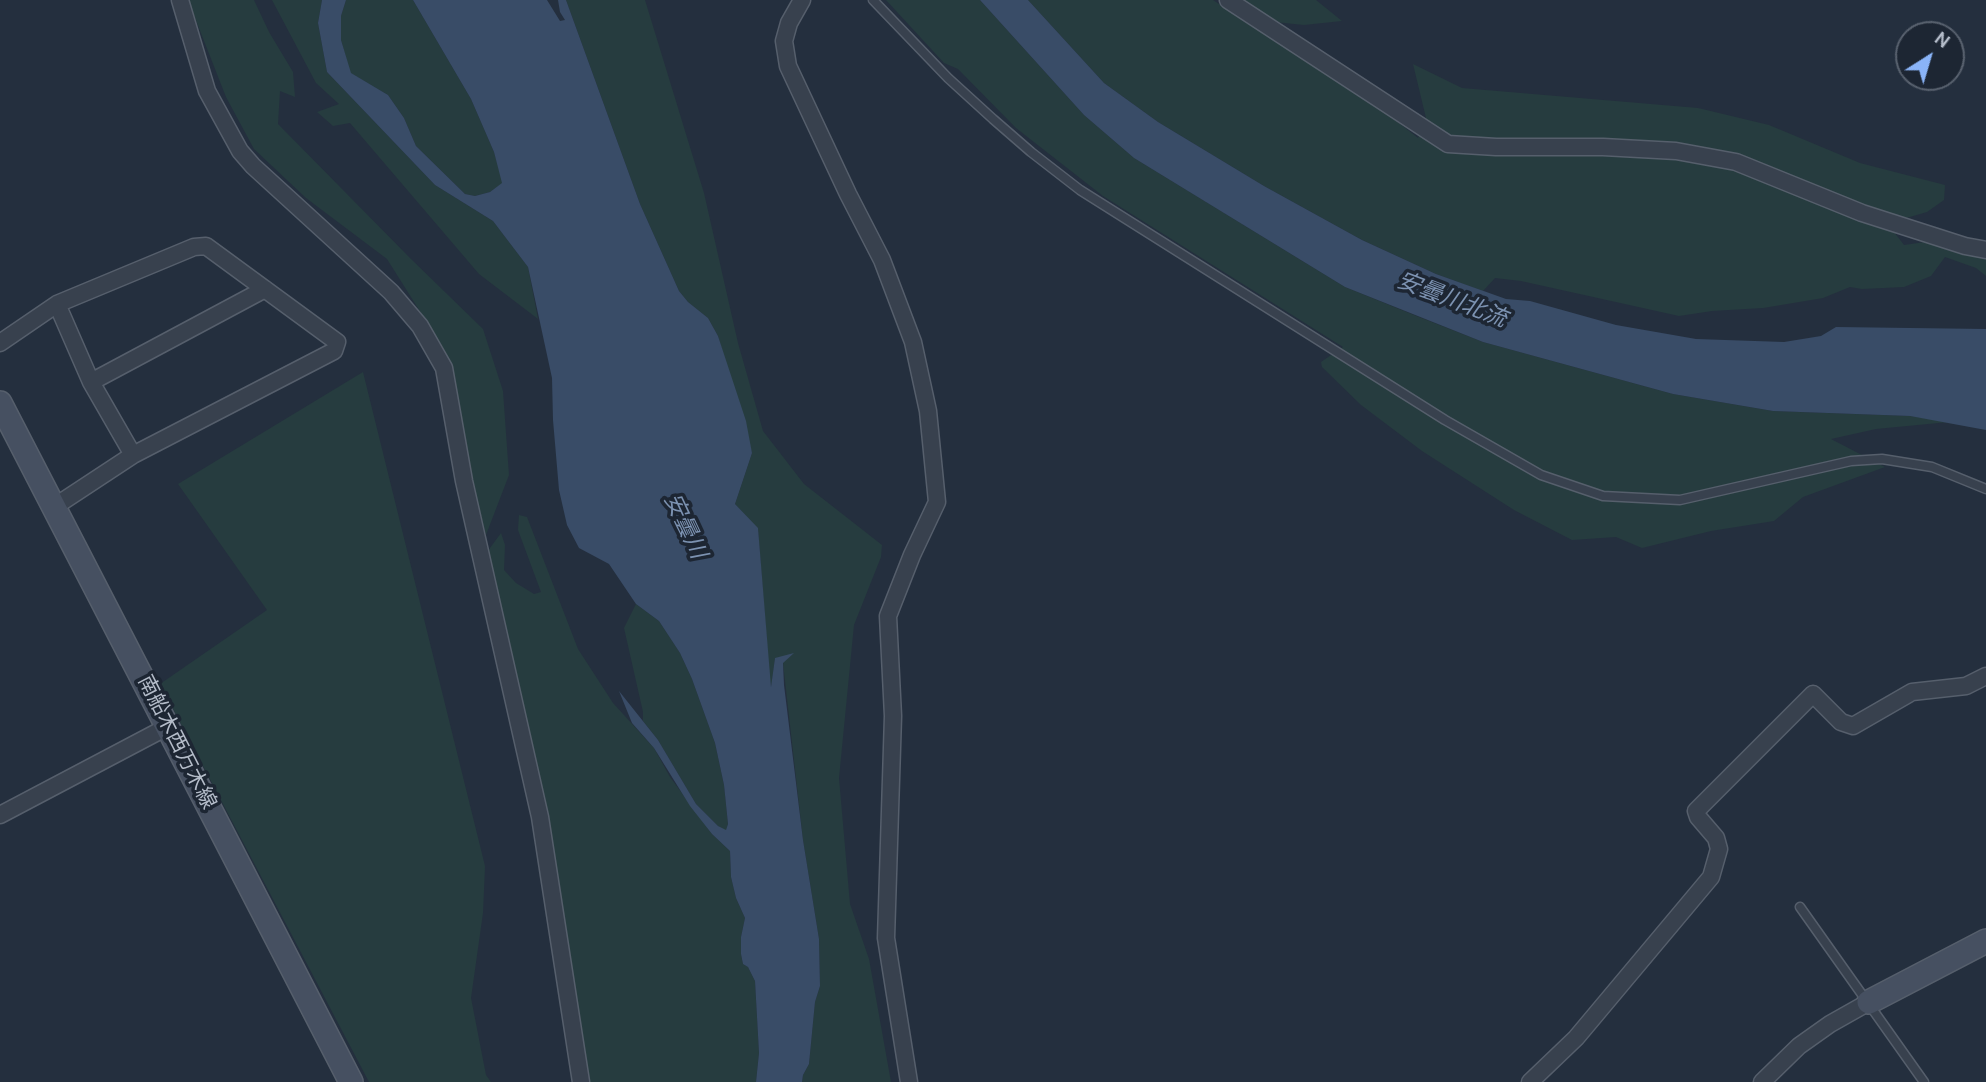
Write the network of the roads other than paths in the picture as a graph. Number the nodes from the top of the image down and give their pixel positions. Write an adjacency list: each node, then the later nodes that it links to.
1 (180, 0): 21 (street)
2 (802, 0): 22 (street)
3 (873, 0): 12 (lane)
4 (1228, 0): 5 (street)
5 (1986, 250)
6 (265, 289): 7 (street); 9 (street); 11 (street)
7 (57, 304): 8 (street); 9 (street)
8 (0, 343)
9 (91, 382): 11 (street)
10 (0, 403): 13 (main road, 南船木西万木線)
11 (133, 455): 13 (street)
12 (1986, 489)
13 (54, 507): 15 (main road, 南船木西万木線)
14 (1986, 676): 23 (street)
15 (167, 727): 16 (street); 20 (main road, 南船木西万木線)
16 (0, 815)
17 (1800, 907): 19 (lane)
18 (1986, 941): 19 (main road)
19 (1869, 1002): 24 (street); 25 (lane)
20 (351, 1082)
21 (581, 1082)
22 (909, 1082)
23 (1530, 1082)
24 (1762, 1082)
25 (1924, 1082)

